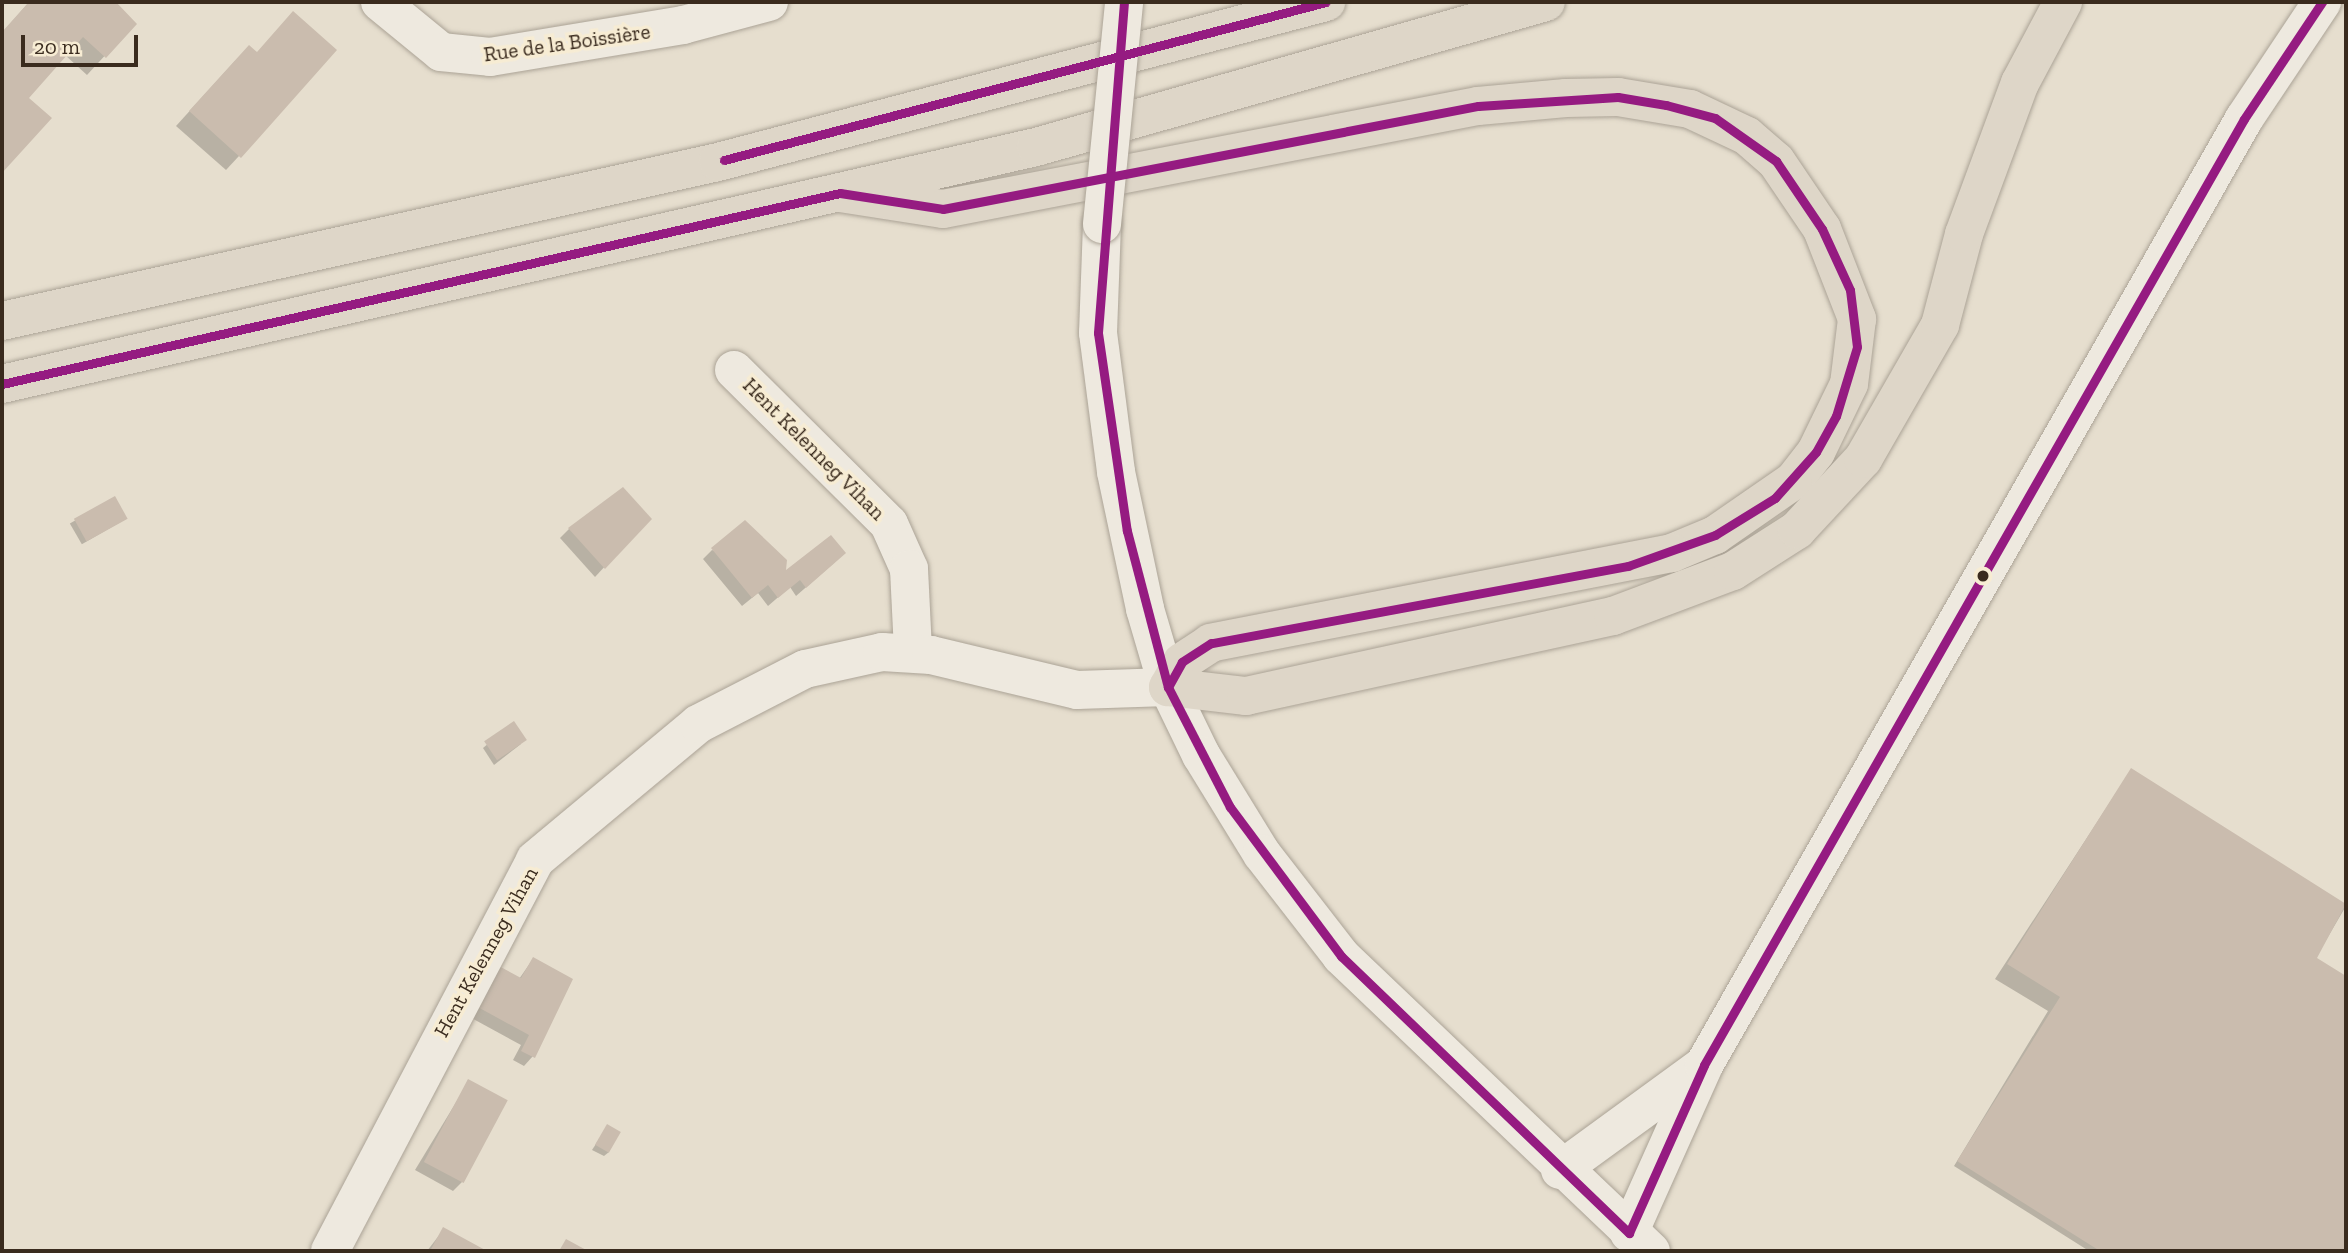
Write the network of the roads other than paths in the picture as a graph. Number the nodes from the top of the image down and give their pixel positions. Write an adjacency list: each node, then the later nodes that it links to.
1 (380, 2): 2 (street, Rue de la Boissière)
2 (769, 2)
3 (1124, 2): 13 (street, bridge)
4 (1326, 2): 9 (highway)
5 (1546, 2): 8 (highway)
6 (2063, 2): 13 (highway)
7 (2322, 2): 14 (street)
8 (840, 193): 11 (highway); 13 (highway)
9 (2, 321)
10 (734, 370): 12 (street, Hent Kelenneg Vihan)
11 (2, 384)
12 (913, 652): 13 (street, Hent Kelenneg Vihan); 17 (street, Hent Kelenneg Vihan)
13 (1168, 687): 15 (street)
14 (1704, 1065): 15 (street); 16 (street)
15 (1560, 1170): 16 (street)
16 (1640, 1242)
17 (330, 1251)

